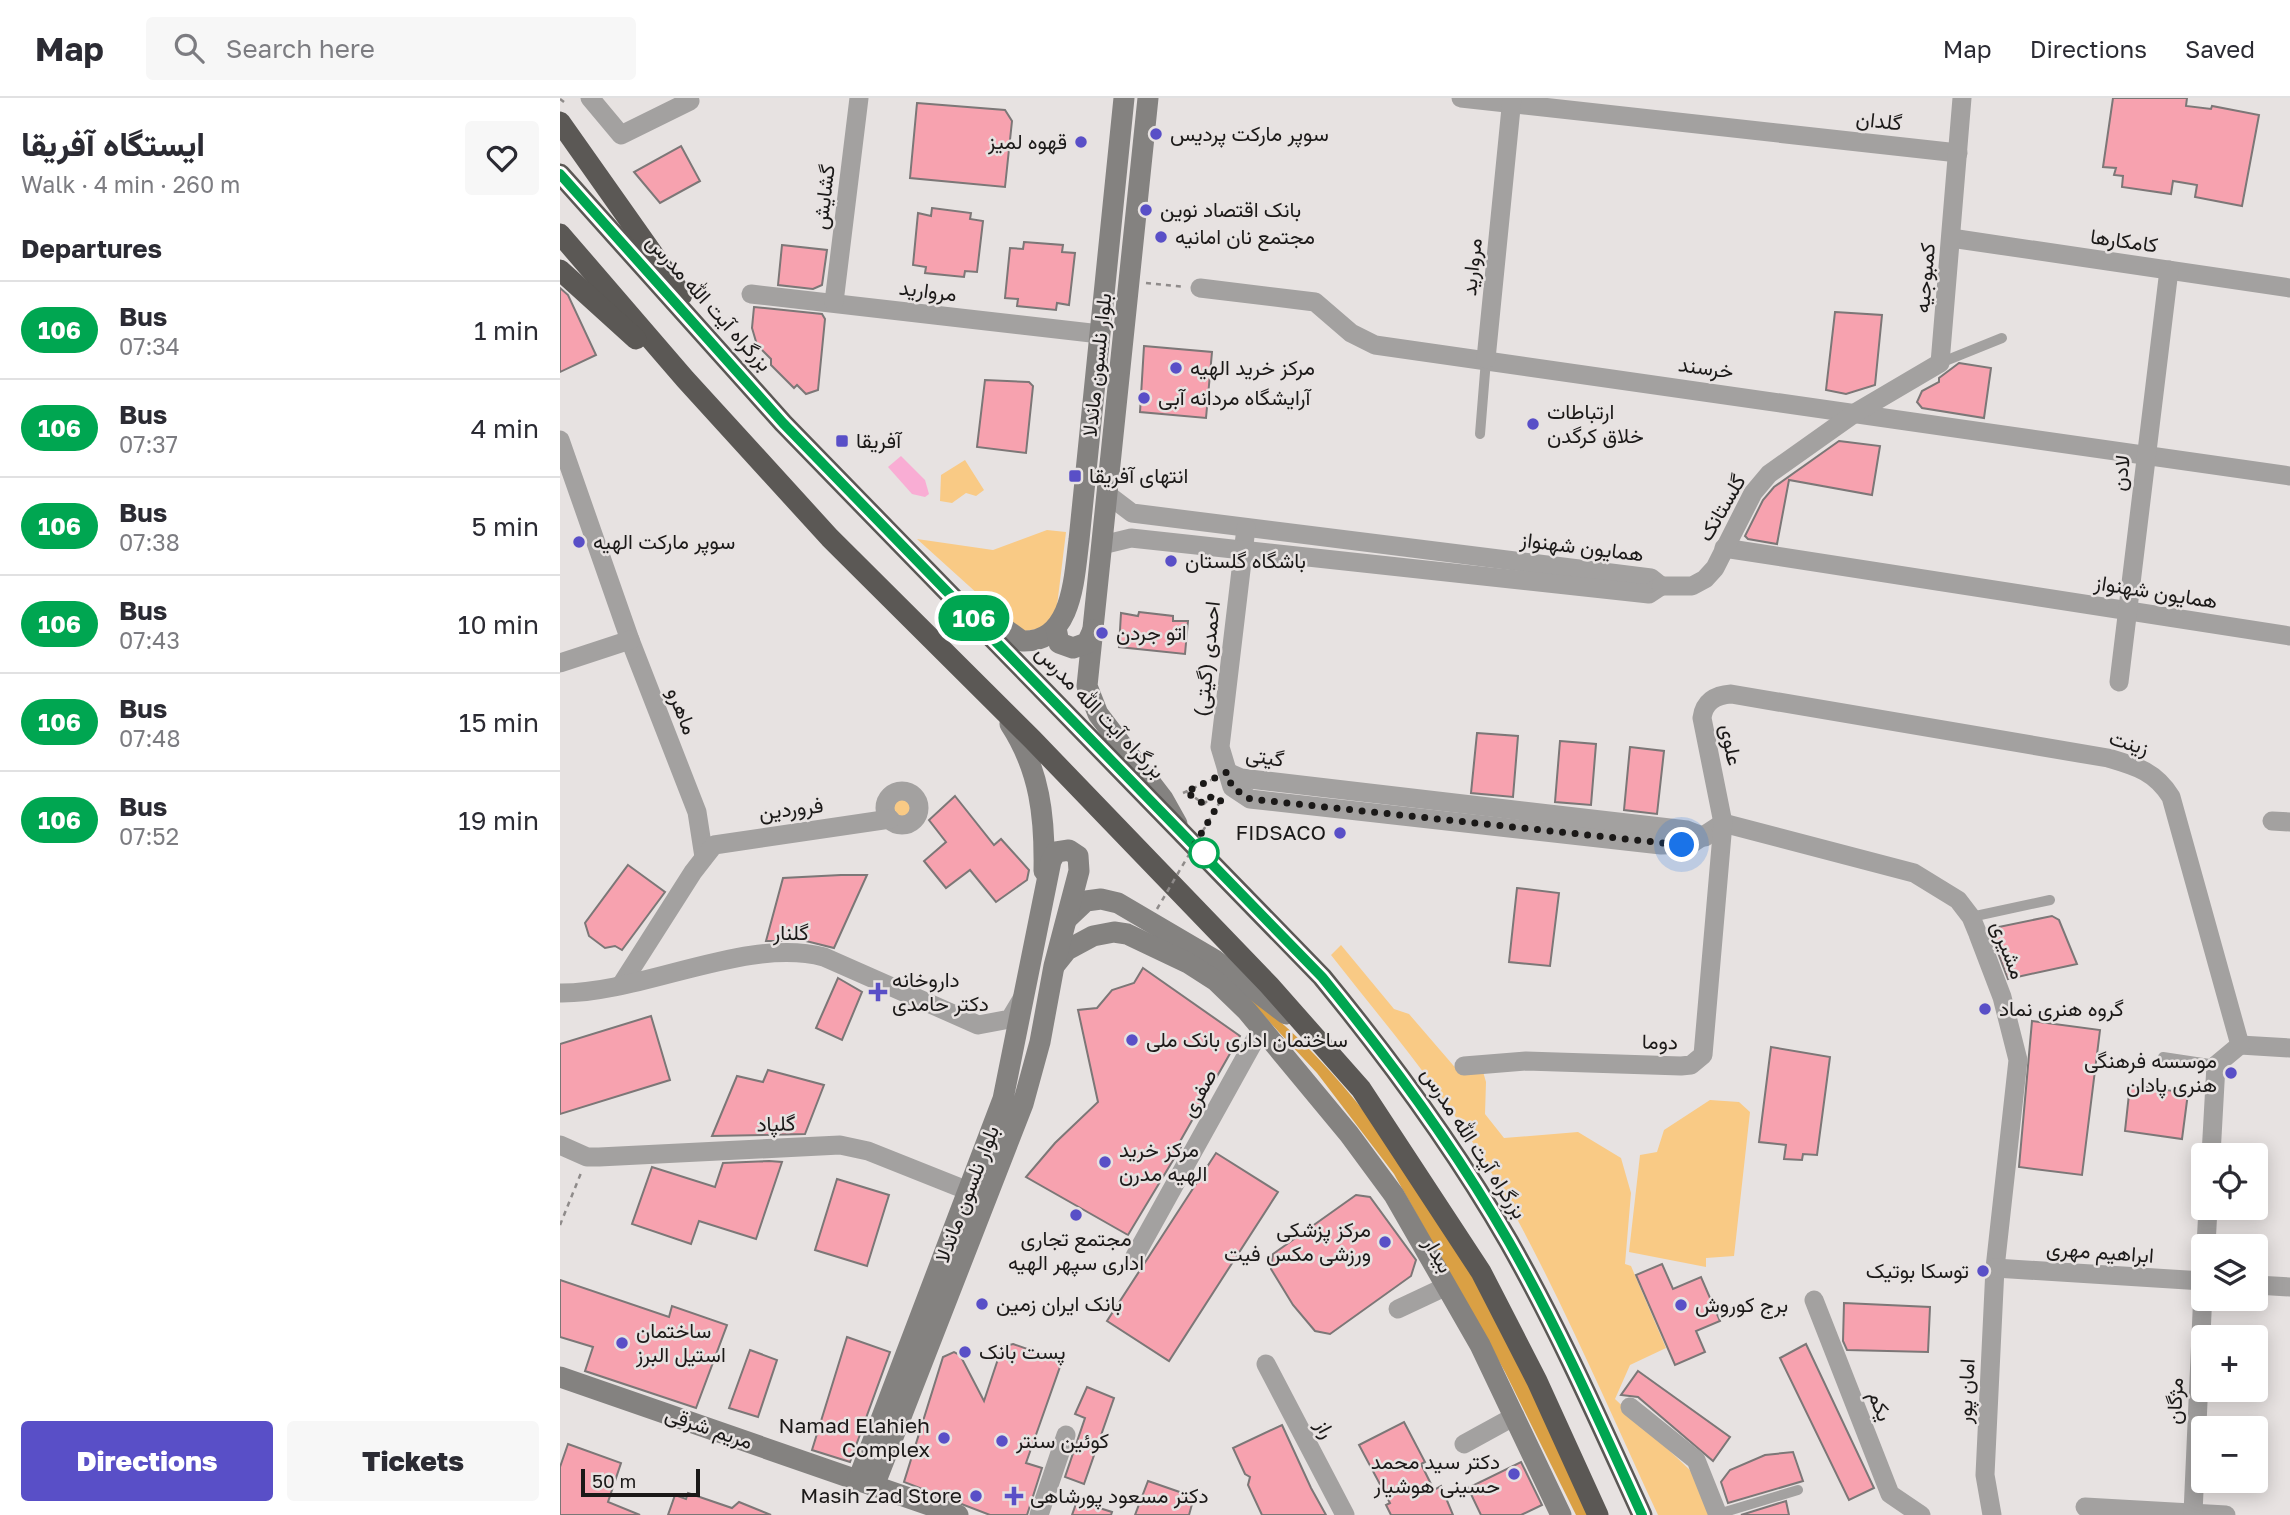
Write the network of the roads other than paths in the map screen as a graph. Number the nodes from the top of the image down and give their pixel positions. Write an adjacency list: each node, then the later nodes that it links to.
1 (590, 98): 8 (street)
2 (859, 98): 19 (street, گشایش)
3 (1124, 98): 20 (main road, بلوار نلسون ماندلا)
4 (1148, 98): 31 (main road, بلوار نلسون ماندلا)
5 (1461, 98): 7 (street, گلدان)
6 (1962, 98): 10 (street, کمبوجیه)
7 (1511, 101): 10 (street, گلدان); 23 (street, مروارید)
8 (690, 102)
9 (560, 122): 22 (highway)
10 (1958, 153): 13 (street, کمبوجیه)
11 (560, 174): 22 (highway, بزرگراه آیت الله مدرس)
12 (560, 234): 25 (highway)
13 (1951, 238): 15 (street, کامکارها); 24 (street, کمبوجیه)
14 (560, 270): 25 (highway)
15 (2169, 270): 17 (street, کامکارها); 29 (street, لادن)
16 (1200, 288): 23 (street, خرسند)
17 (2290, 288)
18 (751, 294): 19 (street, مروارید)
19 (834, 302): 20 (street, مروارید)
20 (1100, 334): 39 (main road, بلوار نلسون ماندلا)
21 (2002, 338): 24 (lane)
22 (717, 350): 36 (highway, بزرگراه آیت الله مدرس)
23 (1486, 359): 26 (street, خرسند); 27 (lane, مروارید)
24 (1940, 363): 26 (street)
25 (685, 379): 46 (highway)
26 (1855, 413): 29 (street, خرسند); 34 (street, گلستانک)
27 (1479, 434)
28 (560, 441): 42 (street, ماهرو)
29 (2146, 456): 30 (street, خرسند); 38 (street, لادن)
30 (2290, 476)
31 (1107, 494): 32 (street, همایون شهنواز); 33 (main road, بلوار نلسون ماندلا)
32 (1245, 528): 35 (street); 37 (street, همایون شهنواز)
33 (1102, 545): 35 (street, همایون شهنواز); 40 (main road, بلوار نلسون ماندلا)
34 (1724, 548): 37 (street, گلستانک); 38 (street, همایون شهنواز)
35 (1241, 550): 37 (street, همایون شهنواز); 47 (street, احمدی (گیتی))
36 (934, 578): 39 (main road); 50 (highway, بزرگراه آیت الله مدرس)
37 (1654, 586)
38 (2128, 611): 41 (street, همایون شهنواز); 44 (street, لادن)
39 (1056, 628): 40 (main road)
40 (1093, 629): 50 (main road, بلوار نلسون ماندلا)
41 (2290, 636)
42 (630, 640): 43 (street); 51 (street, ماهرو)
43 (560, 663)
44 (2119, 682)
45 (1731, 694): 49 (street, علوی); 63 (street, زینت)
46 (998, 705): 52 (main road); 64 (highway)
47 (1227, 772): 49 (street, گیتی)
48 (890, 819): 51 (street, فروردین)
49 (1723, 823): 55 (street, مشیری); 68 (street, دوما)
50 (1180, 829): 97 (highway, بزرگراه آیت الله مدرس)
51 (704, 857): 60 (street)
52 (1043, 899): 56 (main road, بلوار نلسون ماندلا); 59 (main road, بلوار نلسون ماندلا)
53 (2050, 900): 55 (lane)
54 (1125, 907): 56 (main road); 57 (main road); 64 (main road)
55 (1971, 917): 73 (street, مشیری)
56 (1066, 921): 58 (main road, بلوار نلسون ماندلا)
57 (1114, 932): 58 (main road); 62 (main road, بیدار)
58 (1054, 966): 71 (main road, بلوار نلسون ماندلا)
59 (1028, 982): 60 (street, گلنار); 71 (main road, بلوار نلسون ماندلا)
60 (621, 985): 61 (street, گلنار)
61 (560, 993)
62 (1262, 1027): 72 (street, صفری); 76 (main road, بیدار); 95 (main road, بیدار)
63 (2240, 1045): 65 (street); 67 (street)
64 (1324, 1047): 96 (highway)
65 (2290, 1048)
66 (2163, 1057): 67 (lane)
67 (2216, 1065): 69 (street)
68 (1464, 1066)
69 (2212, 1143)
70 (560, 1145): 71 (street, گلپاد)
71 (977, 1194): 87 (main road, بلوار نلسون ماندلا)
72 (1135, 1255)
73 (1994, 1268): 74 (street, ابراهیم مهری); 100 (street, امان پور)
74 (2191, 1280)
75 (2268, 1285): 77 (street)
76 (1447, 1286): 79 (street); 84 (main road, بیدار)
77 (2290, 1287)
78 (1814, 1300): 99 (street, یکم)
79 (1398, 1309)
80 (2202, 1311): 90 (street, مژگان)
81 (1266, 1364): 93 (street, راز)
82 (560, 1377): 87 (main road, مریم شرقی)
83 (1630, 1407): 98 (street)
84 (1515, 1416): 86 (street); 94 (main road, بیدار)
85 (1066, 1435): 92 (street)
86 (1464, 1444)
87 (866, 1483): 91 (main road, مریم شرقی)
88 (1798, 1490): 98 (lane)
89 (2085, 1507): 90 (street)
90 (2193, 1513): 101 (street)
91 (958, 1515)
92 (1039, 1515)
93 (1345, 1515)
94 (1561, 1515)
95 (1571, 1515)
96 (1598, 1515)
97 (1642, 1515)
98 (1718, 1515)
99 (1921, 1515)
100 (1992, 1515)
101 (2226, 1515)

